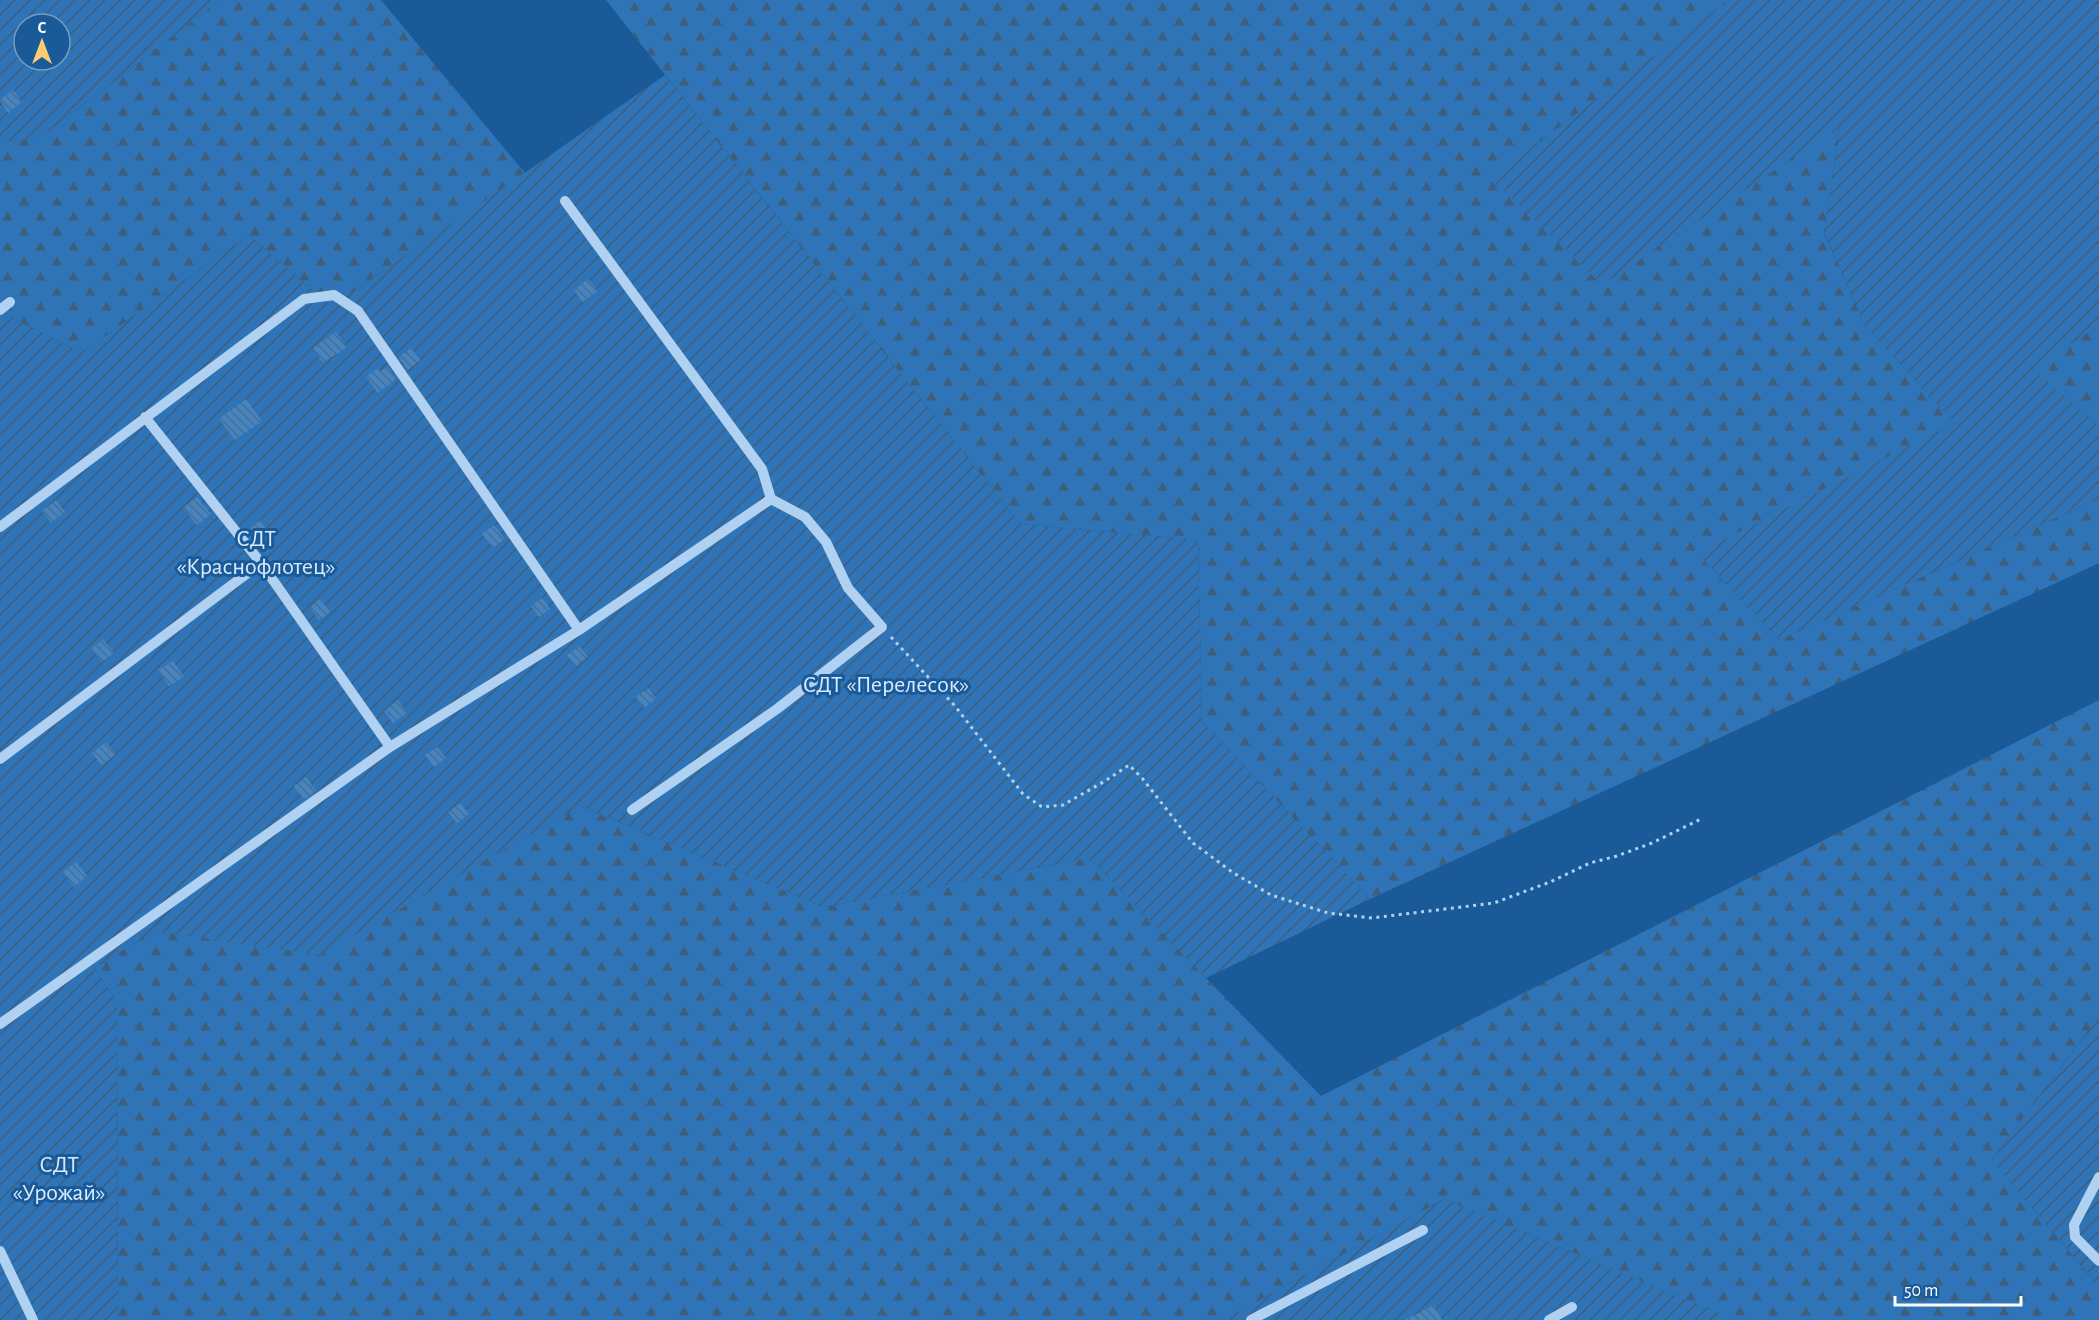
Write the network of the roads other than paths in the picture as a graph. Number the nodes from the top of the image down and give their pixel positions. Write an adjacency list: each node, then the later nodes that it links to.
1 (565, 201): 5 (lane)
2 (10, 302): 3 (lane)
3 (0, 309)
4 (145, 417): 6 (lane); 7 (lane); 8 (lane)
5 (771, 499): 8 (lane); 11 (lane)
6 (0, 527)
7 (261, 563): 9 (lane); 10 (lane)
8 (579, 630): 9 (lane)
9 (390, 747): 12 (lane)
10 (0, 759)
11 (632, 810)
12 (0, 1024)
13 (2099, 1177): 16 (lane)
14 (1423, 1230): 19 (lane)
15 (0, 1251): 18 (lane)
16 (2099, 1261)
17 (1572, 1307): 20 (lane)
18 (33, 1320)
19 (1251, 1320)
20 (1549, 1320)

